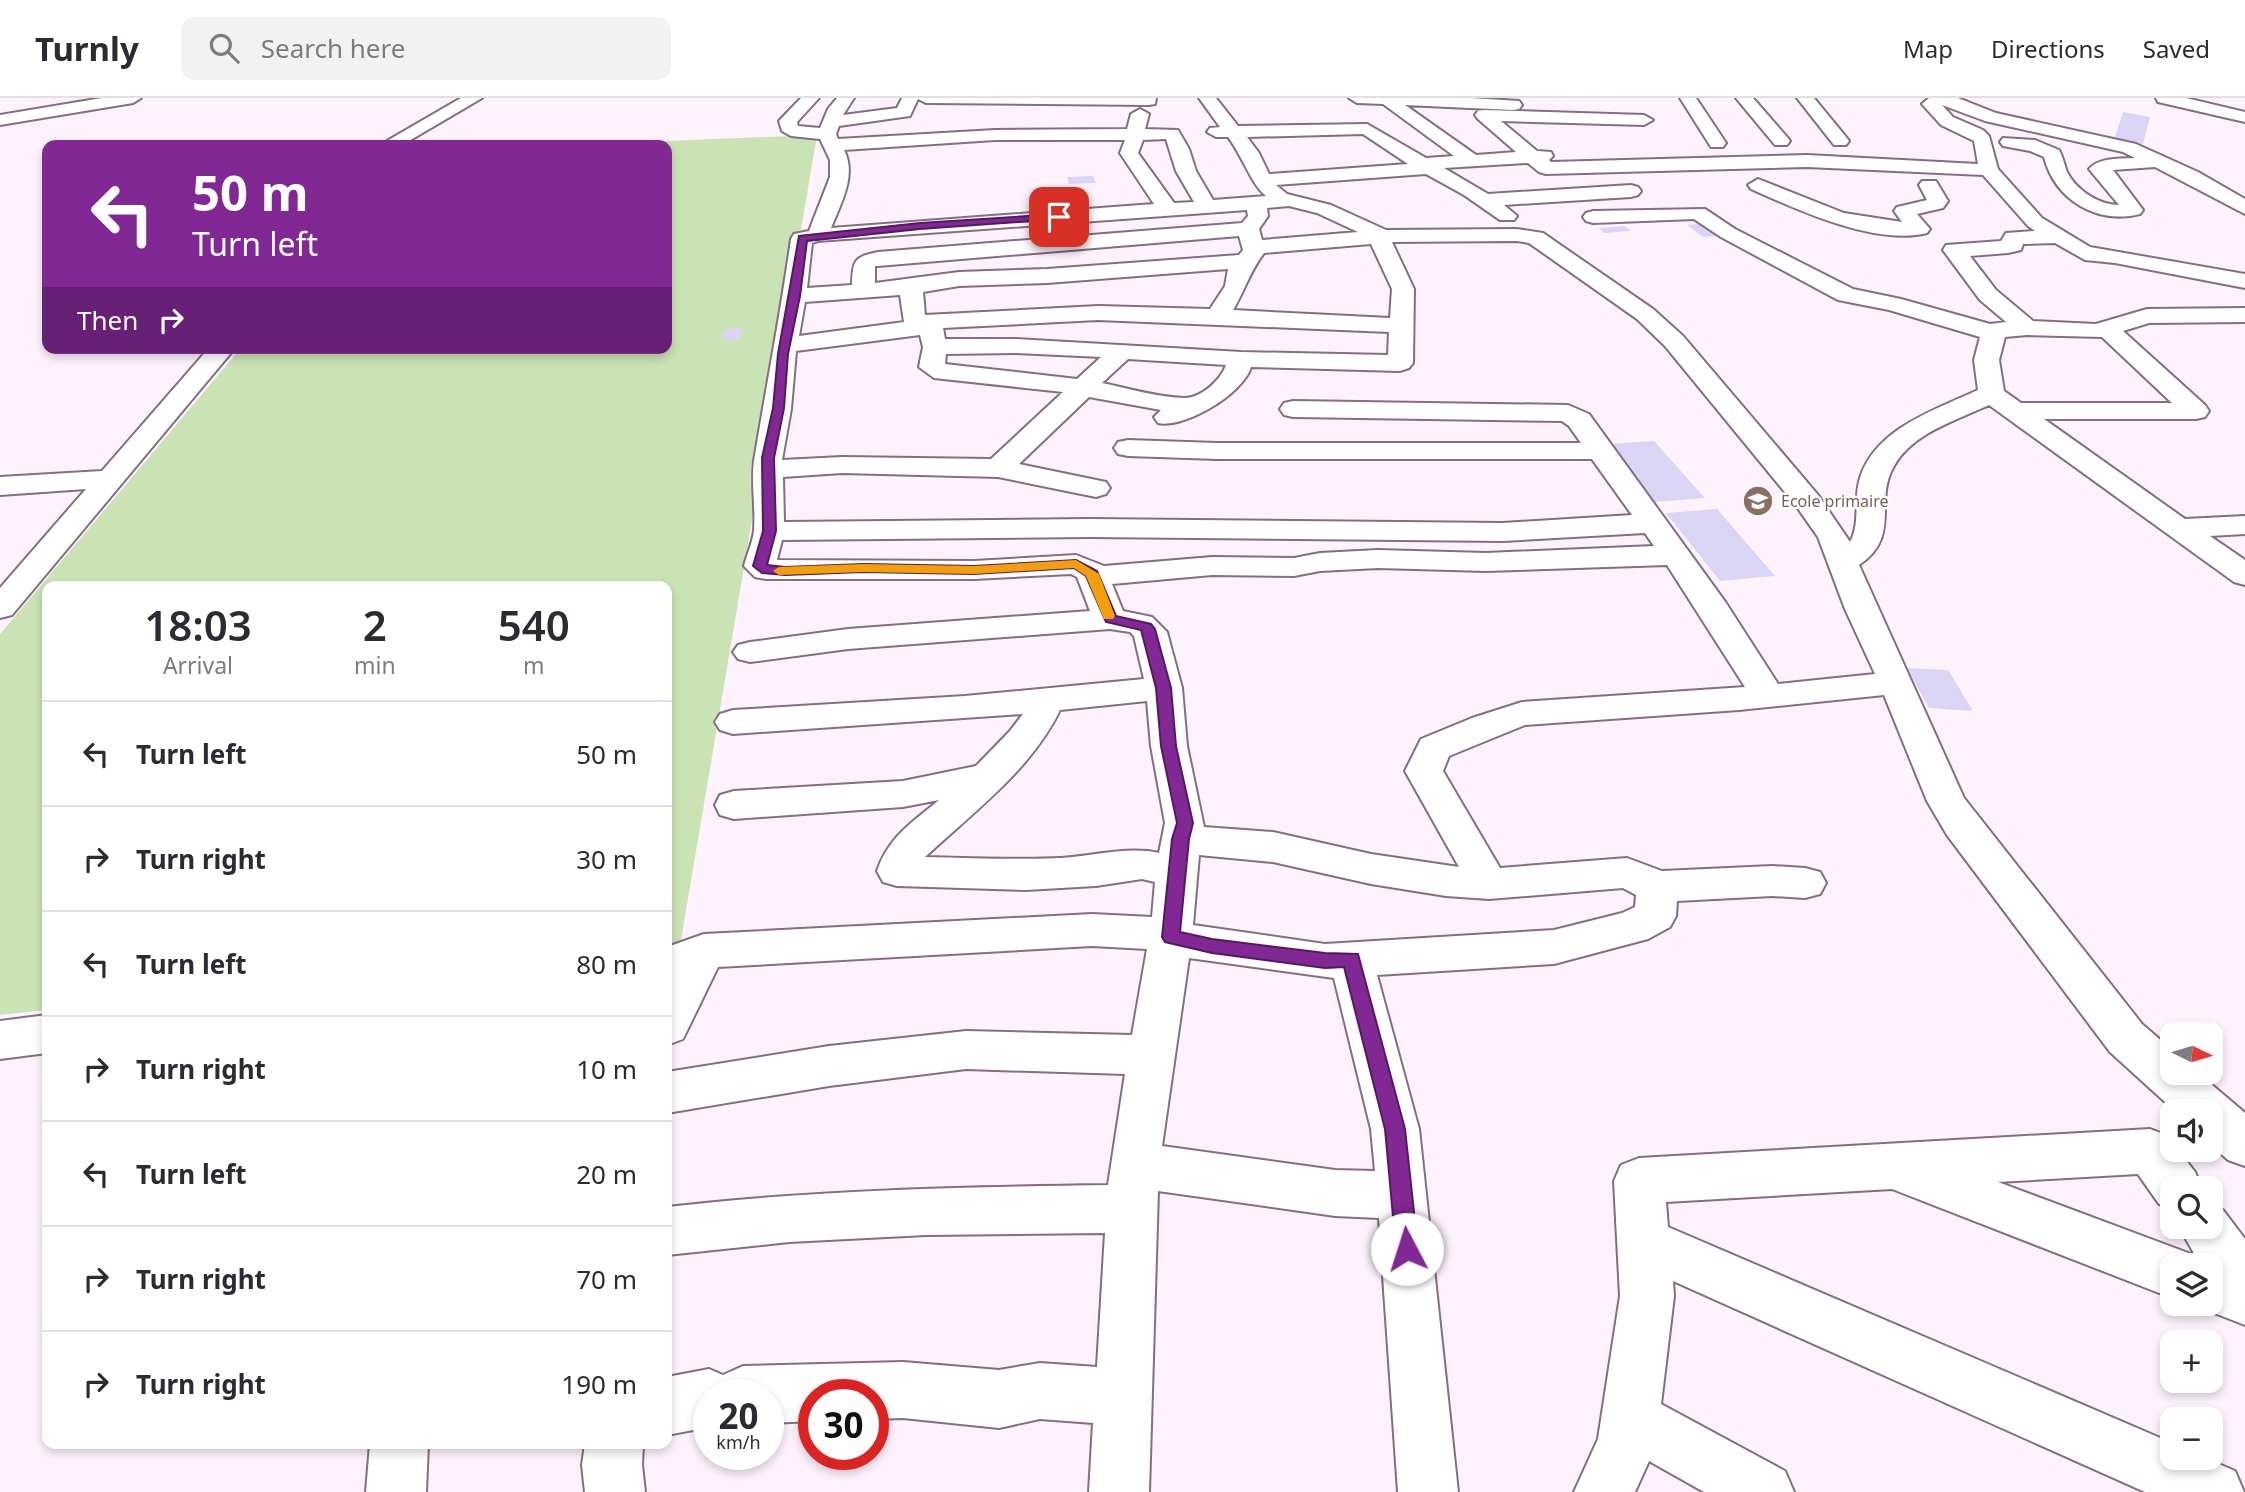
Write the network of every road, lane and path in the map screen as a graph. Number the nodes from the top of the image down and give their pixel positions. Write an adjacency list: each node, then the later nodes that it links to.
1 (134, 98): 17 (street)
2 (474, 98): 25 (street)
3 (811, 98): 22 (street)
4 (845, 98): 22 (street)
5 (910, 98): 22 (street)
6 (926, 98): 14 (street)
7 (1207, 98): 21 (street)
8 (1357, 98): 15 (street)
9 (1688, 98): 31 (street)
10 (1744, 98): 26 (street)
11 (1805, 98): 27 (street)
12 (1942, 98): 34 (street); 37 (street)
13 (2164, 98): 16 (street)
14 (1149, 99): 20 (street)
15 (1387, 99): 19 (street); 36 (street)
16 (2245, 117)
17 (0, 120)
18 (970, 120): 20 (street)
19 (1645, 125): 23 (street); 23 (street); 38 (street)
20 (1136, 127): 22 (street); 24 (street); 51 (street)
21 (1233, 131): 24 (street); 39 (street); 45 (street)
22 (830, 133): 56 (street)
23 (1503, 133): 35 (street)
24 (1172, 134): 50 (street)
25 (398, 140)
26 (1798, 141): 27 (street); 29 (street)
27 (1840, 141): 30 (street)
28 (1736, 142): 31 (street)
29 (1756, 142)
30 (1862, 142)
31 (1717, 143): 32 (street)
32 (1694, 144)
33 (1610, 148): 35 (street)
34 (1981, 152): 37 (street); 38 (street); 44 (street)
35 (1532, 156): 36 (street); 38 (street)
36 (1472, 160): 39 (street)
37 (2160, 161): 46 (street)
38 (1675, 164)
39 (1428, 166): 40 (street); 45 (street)
40 (1459, 184): 42 (street); 49 (street)
41 (1929, 185): 44 (street); 54 (street); 54 (street)
42 (1432, 189)
43 (1648, 190): 49 (street)
44 (2011, 192): 58 (street)
45 (1279, 197): 48 (street); 50 (street); 57 (street); 59 (street)
46 (2224, 197): 47 (street); 52 (street)
47 (2245, 198)
48 (1353, 199)
49 (1488, 200): 55 (street)
50 (1205, 204): 51 (street)
51 (1167, 208): 56 (street)
52 (2245, 208)
53 (1590, 217): 71 (street)
54 (1920, 229): 60 (street)
55 (1517, 234): 57 (street); 93 (street)
56 (818, 235): 64 (street)
57 (1379, 236): 59 (street); 67 (street)
58 (2059, 237): 60 (street); 61 (street)
59 (1249, 245): 62 (street); 63 (street); 66 (street)
60 (1954, 250): 68 (street)
61 (2245, 281)
62 (911, 286): 63 (street); 70 (street)
63 (863, 290): 64 (street)
64 (795, 296): 72 (street)
65 (2245, 315): 69 (street)
66 (1217, 316): 67 (street); 70 (street)
67 (1402, 326): 75 (street)
68 (2027, 328): 69 (street); 71 (street)
69 (2108, 330): 77 (street)
70 (932, 331): 72 (street); 73 (street); 76 (street)
71 (1994, 333): 77 (street)
72 (785, 345): 83 (street)
73 (1122, 351): 75 (street); 76 (street)
74 (218, 354): 84 (street)
75 (1241, 359): 78 (street)
76 (1083, 387): 78 (street); 82 (street)
77 (2002, 402): 90 (street); 93 (street)
78 (1191, 407): 80 (street)
79 (1293, 409): 81 (street)
80 (1128, 448): 81 (street); 86 (street)
81 (1600, 451): 87 (street)
82 (998, 468): 83 (street); 86 (street)
83 (768, 469): 91 (street)
84 (111, 479): 85 (street); 96 (street)
85 (0, 486)
86 (1096, 488): 89 (street)
87 (1653, 523): 89 (street); 92 (street)
88 (2245, 525): 90 (street)
89 (1090, 528): 91 (street)
90 (2177, 528): 95 (street)
91 (769, 531): 94 (street)
92 (1675, 555): 94 (street); 101 (street)
93 (1843, 562): 99 (street)
94 (1092, 574): 97 (street)
95 (2245, 575)
96 (2, 604)
97 (1110, 619): 98 (street); 100 (street)
98 (750, 652)
99 (1897, 683): 101 (street); 118 (street)
100 (1164, 688): 102 (street); 106 (street)
101 (1768, 696): 108 (street)
102 (1047, 701): 103 (street); 104 (street)
103 (733, 722)
104 (989, 777): 105 (street); 106 (street)
105 (734, 805)
106 (1179, 856): 108 (street); 110 (street)
107 (1805, 883): 109 (street)
108 (1489, 884): 109 (street)
109 (1658, 887): 112 (street)
110 (1171, 937): 111 (street); 112 (street); 116 (street)
111 (685, 958): 113 (street)
112 (1351, 959): 124 (street)
113 (672, 1007)
114 (42, 1035): 115 (street)
115 (0, 1040)
116 (1151, 1055): 117 (street); 123 (street)
117 (672, 1091)
118 (2194, 1099)
119 (2223, 1124): 120 (street)
120 (2245, 1144)
121 (1891, 1166): 122 (street); 127 (street); 128 (street)
122 (2168, 1176)
123 (1133, 1187): 124 (street); 125 (street); 133 (street)
124 (1402, 1196): 142 (street)
125 (672, 1230)
126 (2214, 1239): 129 (street)
127 (1643, 1242): 136 (street); 145 (street)
128 (2160, 1267)
129 (2245, 1282)
130 (2223, 1291): 131 (street)
131 (2245, 1299)
132 (784, 1394): 133 (street)
133 (1123, 1397): 141 (street)
134 (693, 1401): 135 (street)
135 (672, 1405)
136 (1630, 1419): 143 (street); 144 (street)
137 (399, 1449): 139 (street)
138 (614, 1449): 140 (street)
139 (396, 1492)
140 (615, 1492)
141 (1119, 1492)
142 (1428, 1492)
143 (1604, 1492)
144 (1764, 1492)
145 (2214, 1492)

